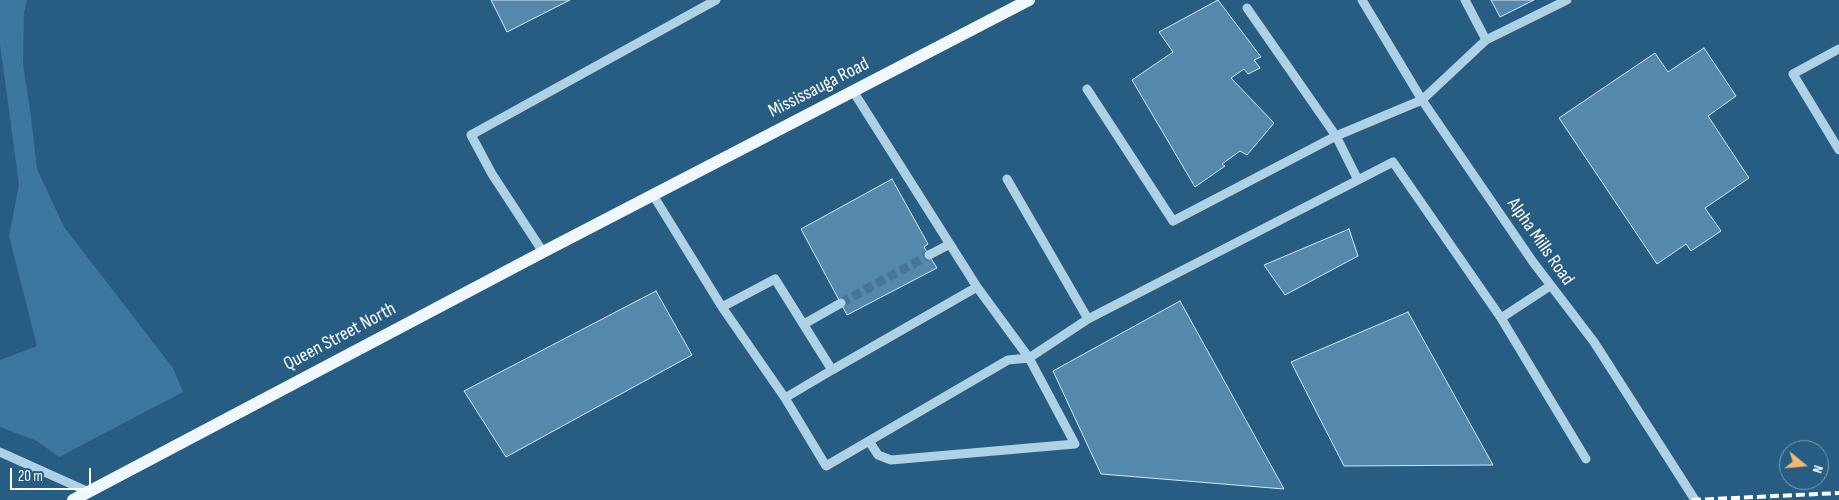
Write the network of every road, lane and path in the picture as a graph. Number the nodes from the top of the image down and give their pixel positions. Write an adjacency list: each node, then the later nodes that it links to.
1 (716, 0): 19 (street)
2 (1029, 0): 10 (main road, Mississauga Road)
3 (1362, 0): 11 (street, Alpha Mills Road)
4 (1465, 0): 7 (street)
5 (1567, 0): 7 (street)
6 (1247, 8): 12 (street)
7 (1486, 40): 11 (street)
8 (1839, 49): 13 (street)
9 (1087, 89): 12 (street)
10 (854, 91): 16 (main road, Mississauga Road); 18 (street)
11 (1422, 100): 12 (street); 21 (street, Alpha Mills Road)
12 (1336, 136): 15 (street)
13 (1839, 150)
14 (1007, 179): 26 (street)
15 (1358, 180): 25 (street); 26 (street)
16 (653, 195): 17 (main road, Mississauga Road); 24 (street)
17 (626, 210): 19 (main road, Queen Street North)
18 (950, 244): 20 (street); 22 (street)
19 (543, 252): 34 (main road, Queen Street North)
20 (929, 255)
21 (1550, 286): 25 (street); 36 (street, Alpha Mills Road)
22 (977, 287): 28 (street); 29 (street)
23 (841, 304): 27 (street)
24 (722, 307): 27 (street); 30 (street)
25 (1501, 318): 33 (street)
26 (1088, 319): 28 (street)
27 (804, 324): 29 (street)
28 (1029, 358): 31 (street); 31 (street)
29 (832, 370): 30 (street)
30 (785, 398): 31 (street)
31 (868, 441)
32 (0, 452): 34 (street)
33 (1586, 459)
34 (89, 492): 35 (main road, Queen Street North)
35 (73, 500)
36 (1695, 500)

